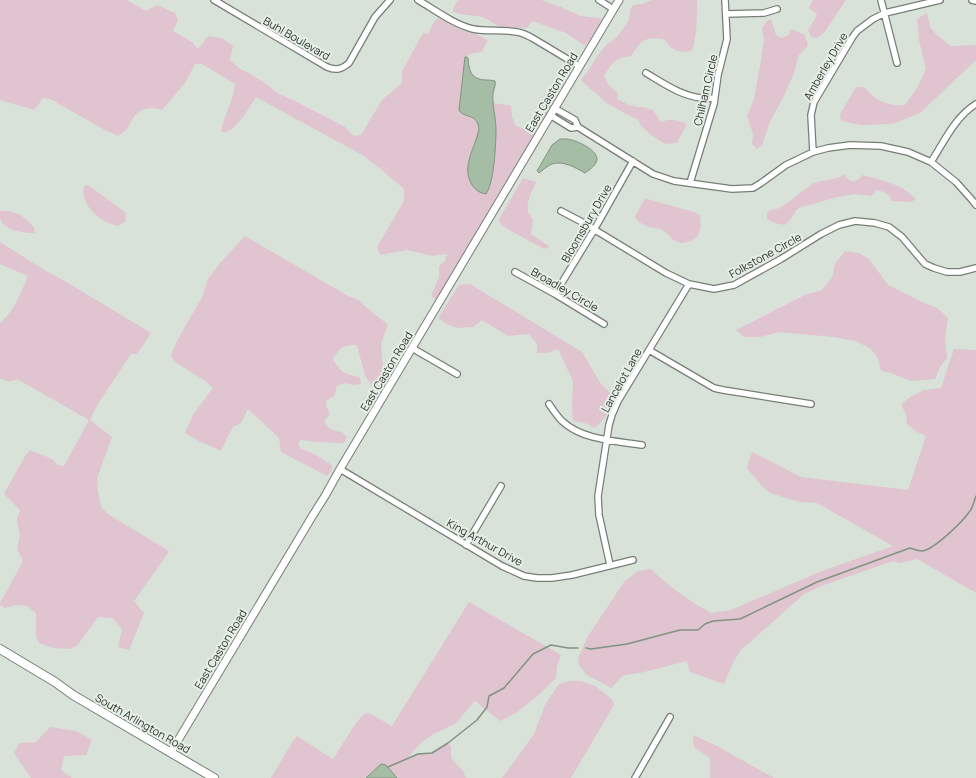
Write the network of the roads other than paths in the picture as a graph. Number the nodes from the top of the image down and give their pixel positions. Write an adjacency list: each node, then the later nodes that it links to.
1 (214, 0): 2 (street, Buhl Boulevard)
2 (390, 0)
3 (418, 0): 16 (street)
4 (599, 0): 11 (street)
5 (619, 0): 11 (street, East Caston Road)
6 (725, 0): 14 (street, Chilham Circle)
7 (881, 0): 13 (street)
8 (940, 0): 13 (street, Amberley Drive)
9 (972, 0): 10 (street)
10 (976, 1)
11 (613, 9): 16 (street, East Caston Road)
12 (778, 9): 14 (street)
13 (885, 13): 15 (street); 23 (street, Amberley Drive)
14 (726, 14): 18 (street, Chilham Circle)
15 (897, 63)
16 (579, 66): 20 (street, East Caston Road)
17 (646, 73): 18 (street)
18 (714, 98): 26 (street, Chilham Circle)
19 (976, 104): 25 (street)
20 (554, 108): 21 (street, East Caston Road); 22 (street)
21 (550, 116): 22 (street); 35 (street, East Caston Road)
22 (578, 127): 24 (street)
23 (813, 152): 25 (street); 26 (street)
24 (633, 161): 26 (street); 29 (street, Bloomsbury Drive)
25 (931, 162): 27 (street)
26 (690, 183)
27 (975, 202)
28 (561, 211): 29 (street, Folkstone Circle)
29 (594, 230): 32 (street, Folkstone Circle); 33 (street, Bloomsbury Drive)
30 (976, 268): 32 (street, Folkstone Circle)
31 (516, 272): 33 (street, Broadley Circle)
32 (689, 284): 36 (street, Lancelot Lane)
33 (555, 294): 34 (street, Broadley Circle)
34 (604, 324)
35 (412, 348): 37 (street); 42 (street, East Caston Road)
36 (649, 350): 39 (street); 40 (street, Lancelot Lane)
37 (457, 374)
38 (549, 404): 40 (street)
39 (811, 404)
40 (606, 440): 41 (street); 46 (street, Lancelot Lane)
41 (642, 445)
42 (340, 469): 44 (street, King Arthur Drive); 49 (street, East Caston Road)
43 (501, 486): 44 (street)
44 (466, 545): 46 (street, King Arthur Drive)
45 (633, 560): 46 (street, King Arthur Drive)
46 (610, 565)
47 (0, 650): 49 (main road, South Arlington Road)
48 (670, 717): 51 (street)
49 (171, 752): 50 (main road, South Arlington Road)
50 (214, 778)
51 (635, 778)

